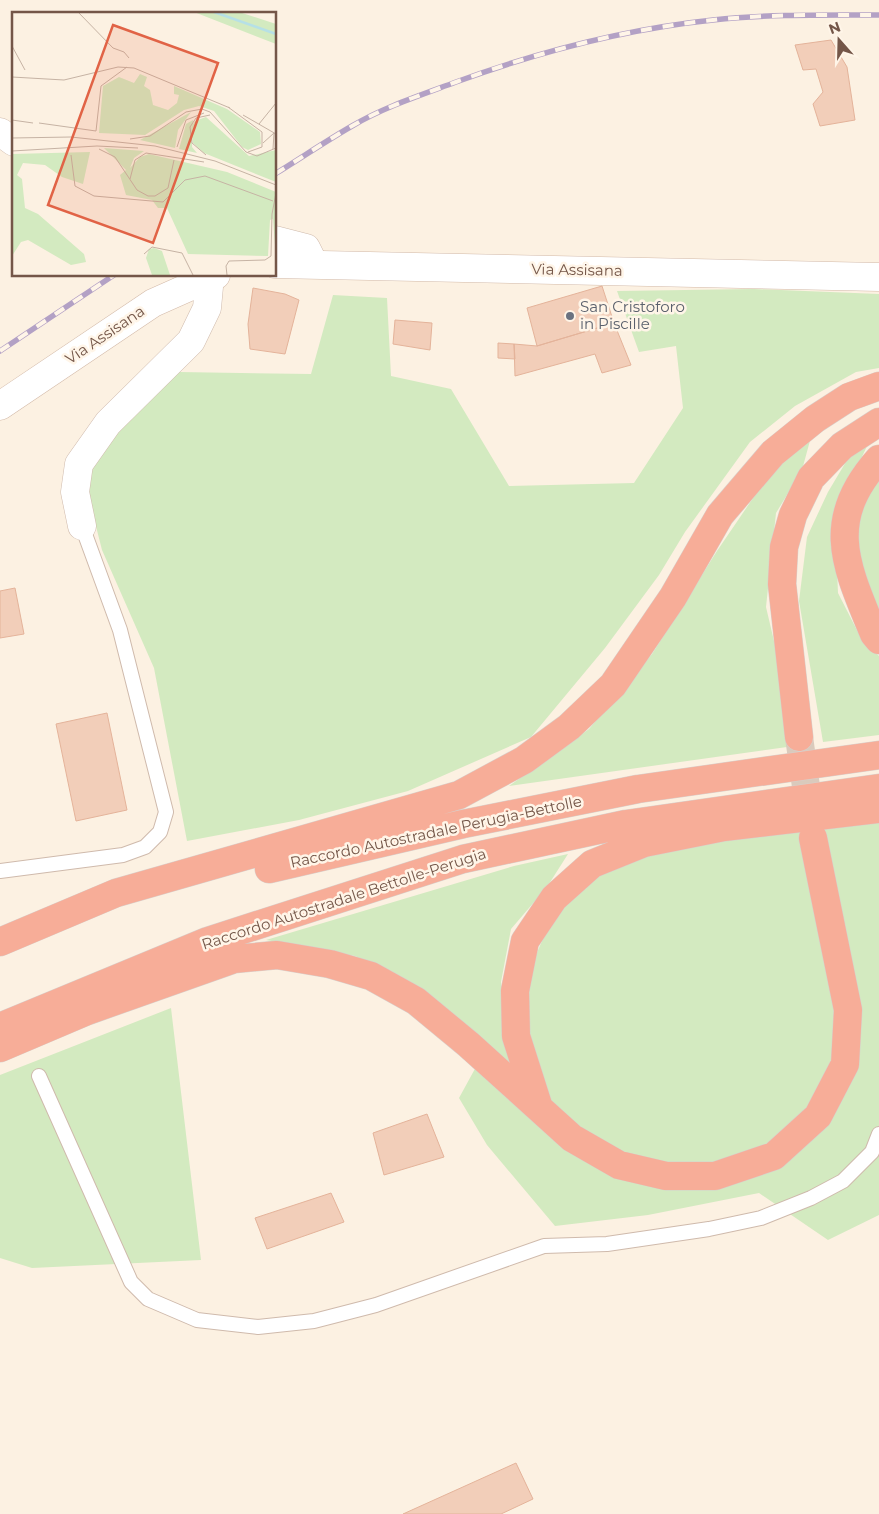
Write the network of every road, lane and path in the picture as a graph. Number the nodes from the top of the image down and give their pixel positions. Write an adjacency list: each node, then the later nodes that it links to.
1 (0, 132): 2 (main road)
2 (12, 141)
3 (276, 240): 5 (main road)
4 (276, 264): 5 (main road, Via Assisana)
5 (314, 264): 7 (main road, Via Assisana)
6 (213, 276): 9 (main road, Via Assisana); 12 (main road)
7 (879, 277)
8 (879, 386): 20 (highway)
9 (0, 406)
10 (879, 422): 14 (highway)
11 (879, 459): 13 (highway)
12 (82, 526): 19 (lane)
13 (879, 640)
14 (799, 737)
15 (879, 755): 20 (highway, Raccordo Autostradale Perugia-Bettolle)
16 (879, 788): 21 (highway, Raccordo Autostradale Bettolle-Perugia)
17 (879, 809): 24 (highway)
18 (813, 838): 24 (highway)
19 (0, 871)
20 (0, 943)
21 (0, 1027)
22 (0, 1048): 24 (highway)
23 (39, 1076): 25 (lane)
24 (538, 1106)
25 (879, 1134)

